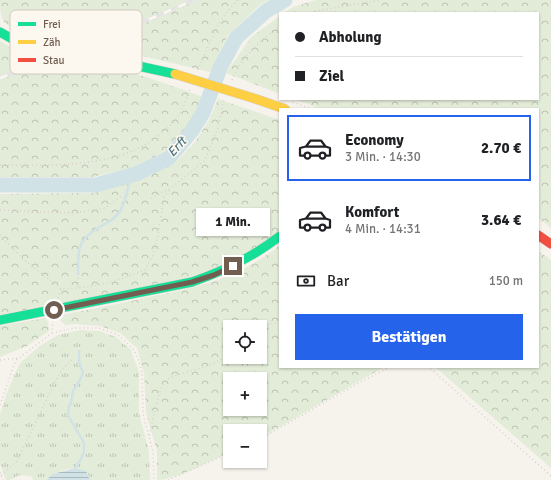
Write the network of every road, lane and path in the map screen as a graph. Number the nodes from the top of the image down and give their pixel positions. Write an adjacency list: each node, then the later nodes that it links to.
1 (238, 0): 8 (path)
2 (381, 0): 3 (path)
3 (314, 12)
4 (279, 29): 9 (path)
5 (0, 32): 6 (main road, bridge)
6 (10, 38)
7 (142, 67): 12 (main road, bridge)
8 (198, 70)
9 (232, 80)
10 (192, 83): 14 (path)
11 (224, 100): 15 (path)
12 (287, 105): 13 (path)
13 (306, 108)
14 (0, 165)
15 (171, 188): 17 (path); 24 (path)
16 (122, 195): 18 (path)
17 (151, 198)
18 (0, 210)
19 (0, 235): 24 (path)
20 (539, 236): 22 (main road)
21 (279, 237): 25 (main road)
22 (551, 244)
23 (78, 274): 24 (path)
24 (78, 288)
25 (54, 310): 26 (main road); 29 (path)
26 (0, 320)
27 (279, 321): 28 (path)
28 (267, 326)
29 (52, 333): 30 (path); 38 (path)
30 (18, 358): 33 (path); 36 (path)
31 (223, 358): 38 (path)
32 (73, 359): 41 (path)
33 (0, 360)
34 (388, 368): 37 (path)
35 (429, 368): 42 (path)
36 (0, 405)
37 (267, 435)
38 (149, 436): 44 (path)
39 (223, 456): 45 (path)
40 (0, 472): 41 (path)
41 (1, 475): 43 (path)
42 (551, 476)
43 (3, 480)
44 (154, 480)
45 (168, 480)

